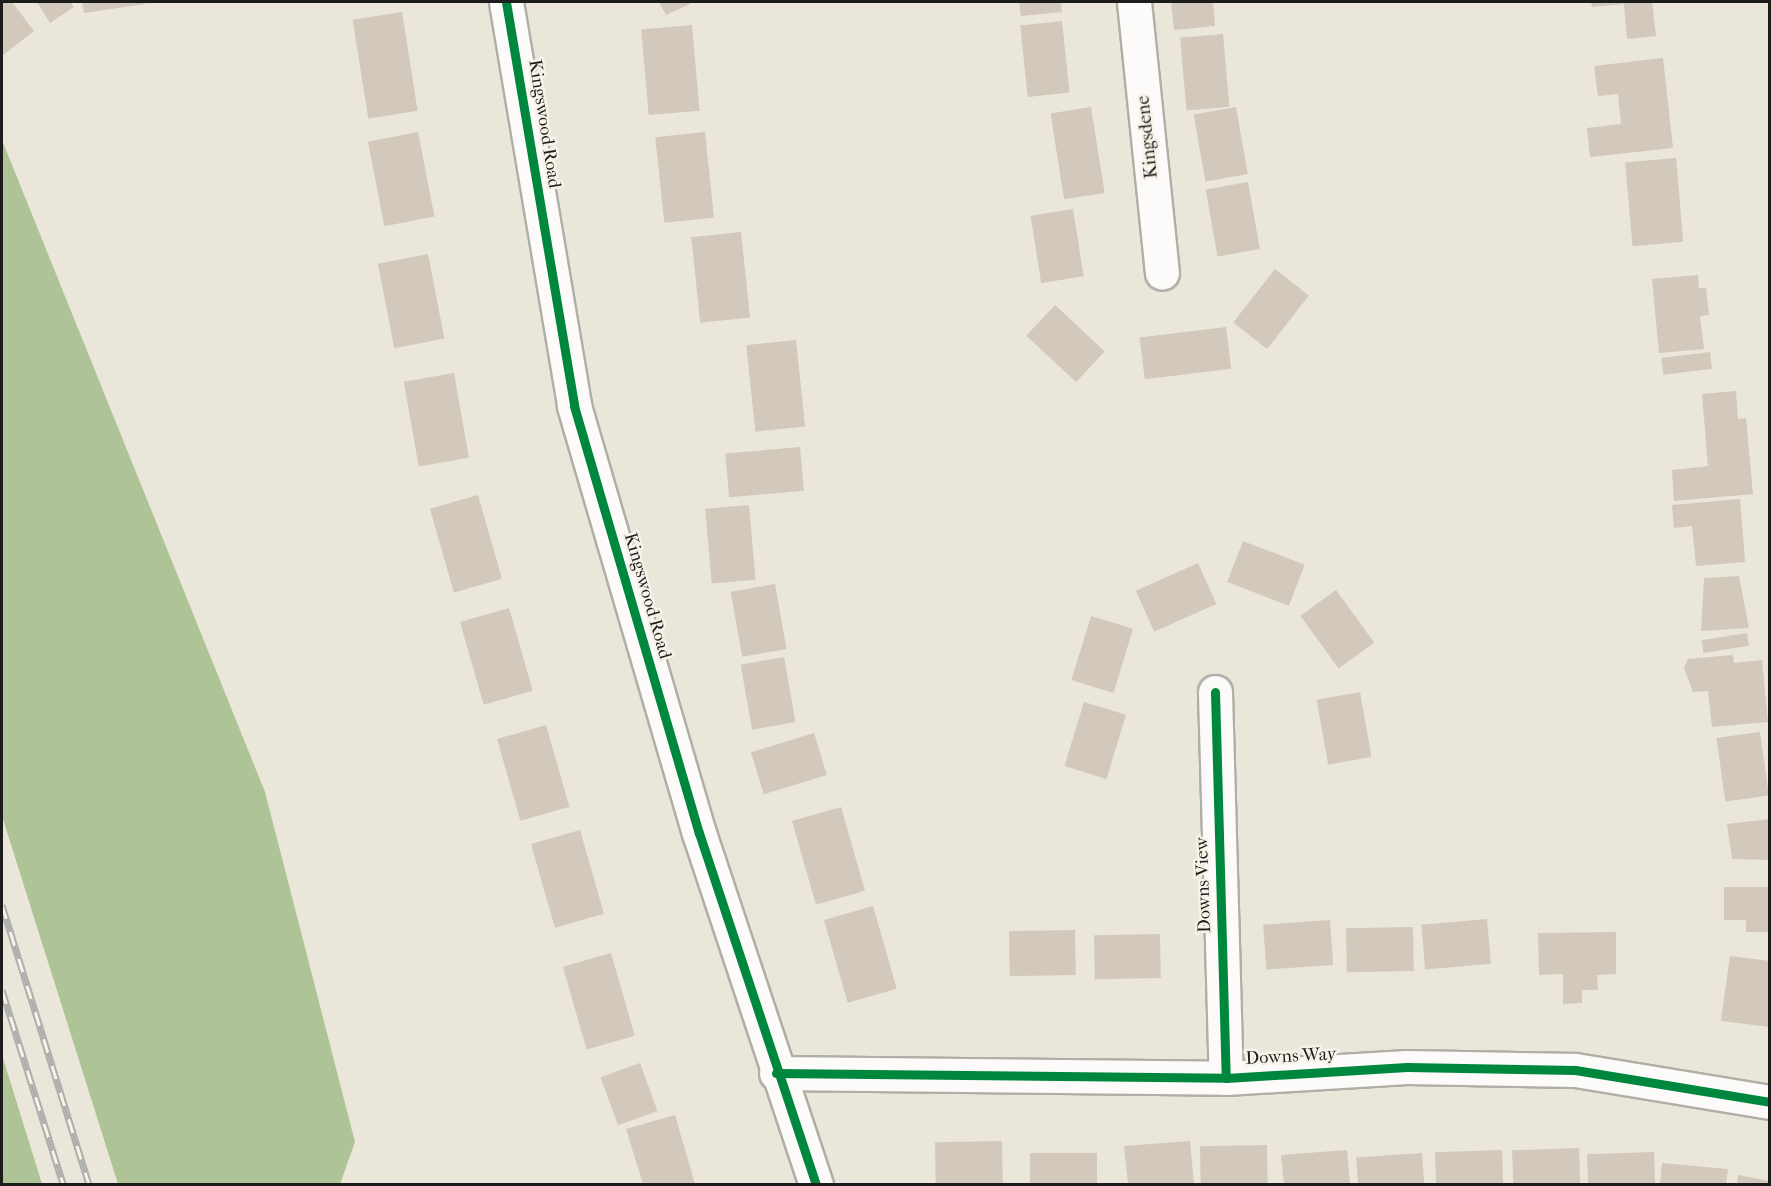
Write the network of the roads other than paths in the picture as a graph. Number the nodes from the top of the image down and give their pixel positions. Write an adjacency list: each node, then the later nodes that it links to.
1 (506, 2): 5 (street, Kingswood Road)
2 (1134, 2): 3 (street, Kingsdene)
3 (1162, 273)
4 (1215, 692): 6 (street, Downs View)
5 (776, 1072): 6 (street, Downs Way); 8 (street, Kingswood Road)
6 (1226, 1078): 7 (street, Downs Way)
7 (1770, 1102)
8 (816, 1185)

